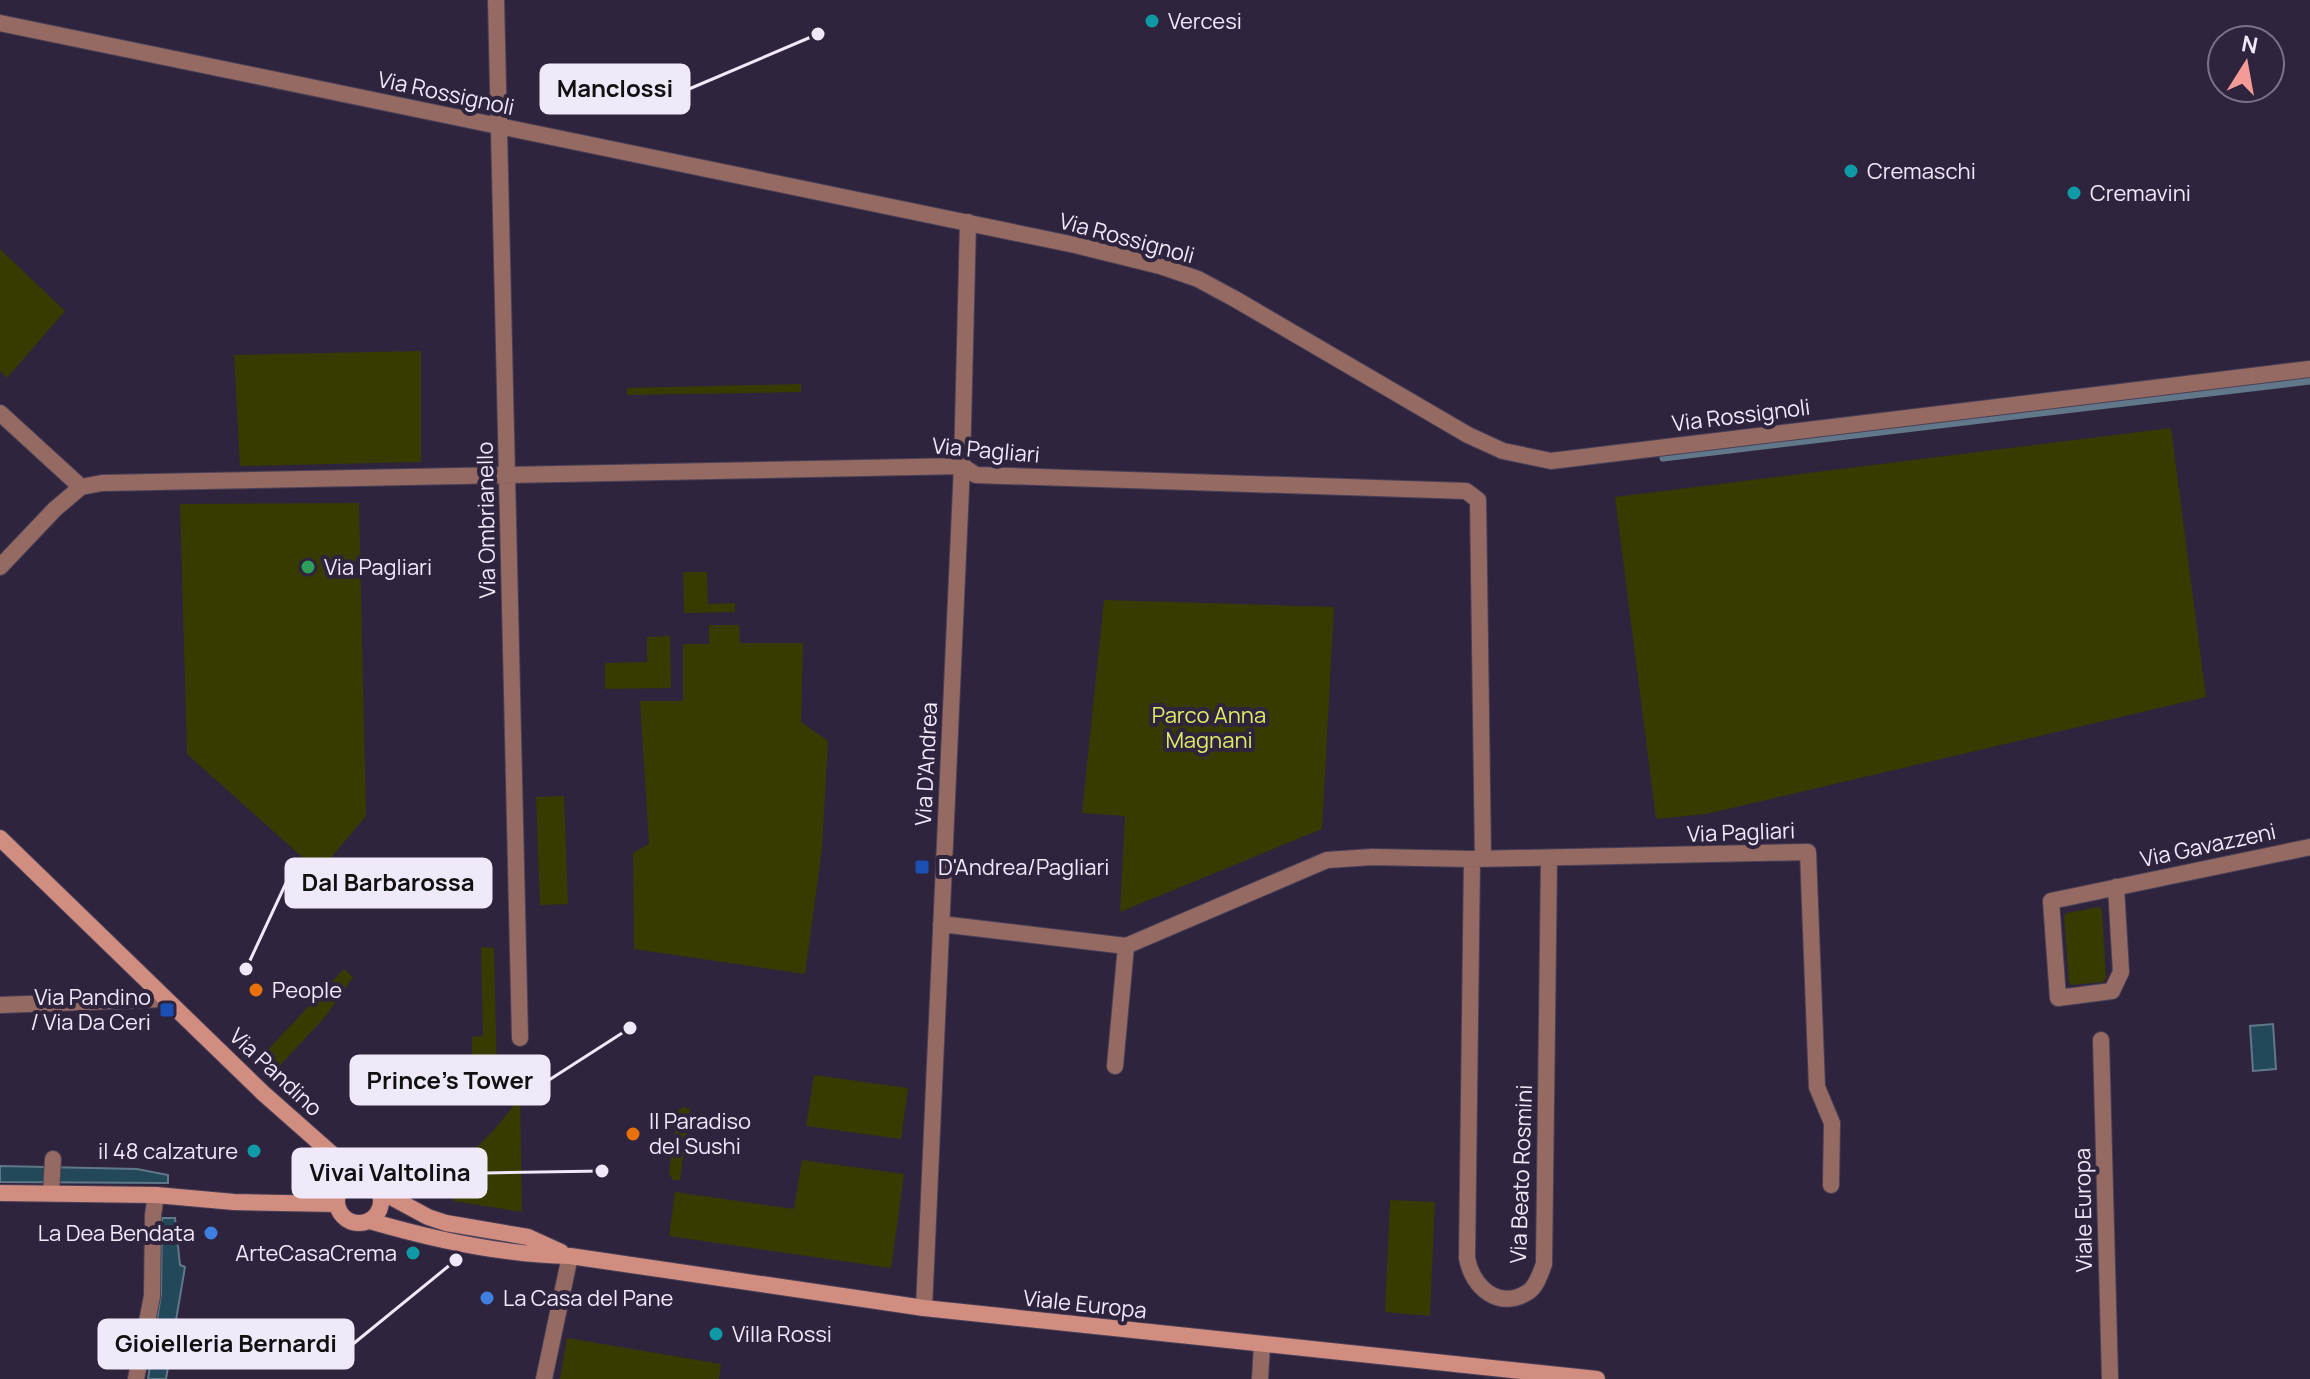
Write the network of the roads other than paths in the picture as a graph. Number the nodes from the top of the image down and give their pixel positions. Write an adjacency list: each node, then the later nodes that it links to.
1 (496, 0): 3 (street, Via Ombrianello)
2 (0, 23): 3 (street, Via Rossignoli)
3 (499, 127): 4 (street, Via Rossignoli); 8 (street, Via Ombrianello)
4 (968, 222): 5 (street, Via Rossignoli); 7 (street, Via D'Andrea)
5 (2310, 369)
6 (0, 413): 9 (street)
7 (962, 466): 8 (street, Via Pagliari); 14 (street, Via Pagliari); 16 (street, Via D'Andrea)
8 (507, 474): 9 (street, Via Pagliari); 20 (street, Via Ombrianello)
9 (81, 487): 10 (street)
10 (0, 567)
11 (0, 838): 18 (street, Via Pandino)
12 (2310, 847): 15 (street, Via Gavazzeni)
13 (1549, 858): 14 (street, Via Pagliari); 14 (street, Via Beato Rosmini); 25 (street, Via Pagliari)
14 (1477, 859): 17 (street, Via Pagliari)
15 (2116, 887): 15 (street, Via Gavazzeni)
16 (941, 924): 17 (street, Via Pagliari); 33 (street, Via D'Andrea)
17 (1126, 946): 22 (street)
18 (164, 999): 19 (street); 24 (street, Via Pandino)
19 (0, 1005)
20 (520, 1038)
21 (2101, 1040): 40 (street, Viale Europa)
22 (1115, 1066)
23 (53, 1159): 28 (street)
24 (354, 1179): 26 (street); 30 (street)
25 (1831, 1185)
26 (378, 1190): 31 (street); 32 (street, Viale Europa)
27 (0, 1193): 28 (street)
28 (51, 1193): 29 (street)
29 (156, 1195): 30 (street); 36 (street)
30 (337, 1204): 31 (street)
31 (370, 1221): 32 (street, Viale Europa)
32 (570, 1256): 33 (street, Viale Europa); 37 (street)
33 (924, 1308): 34 (street, Viale Europa)
34 (1262, 1345): 35 (street, Viale Europa); 38 (street)
35 (1542, 1376): 39 (street, Viale Europa)
36 (136, 1379)
37 (544, 1379)
38 (1260, 1379)
39 (1597, 1379)
40 (2110, 1379)

